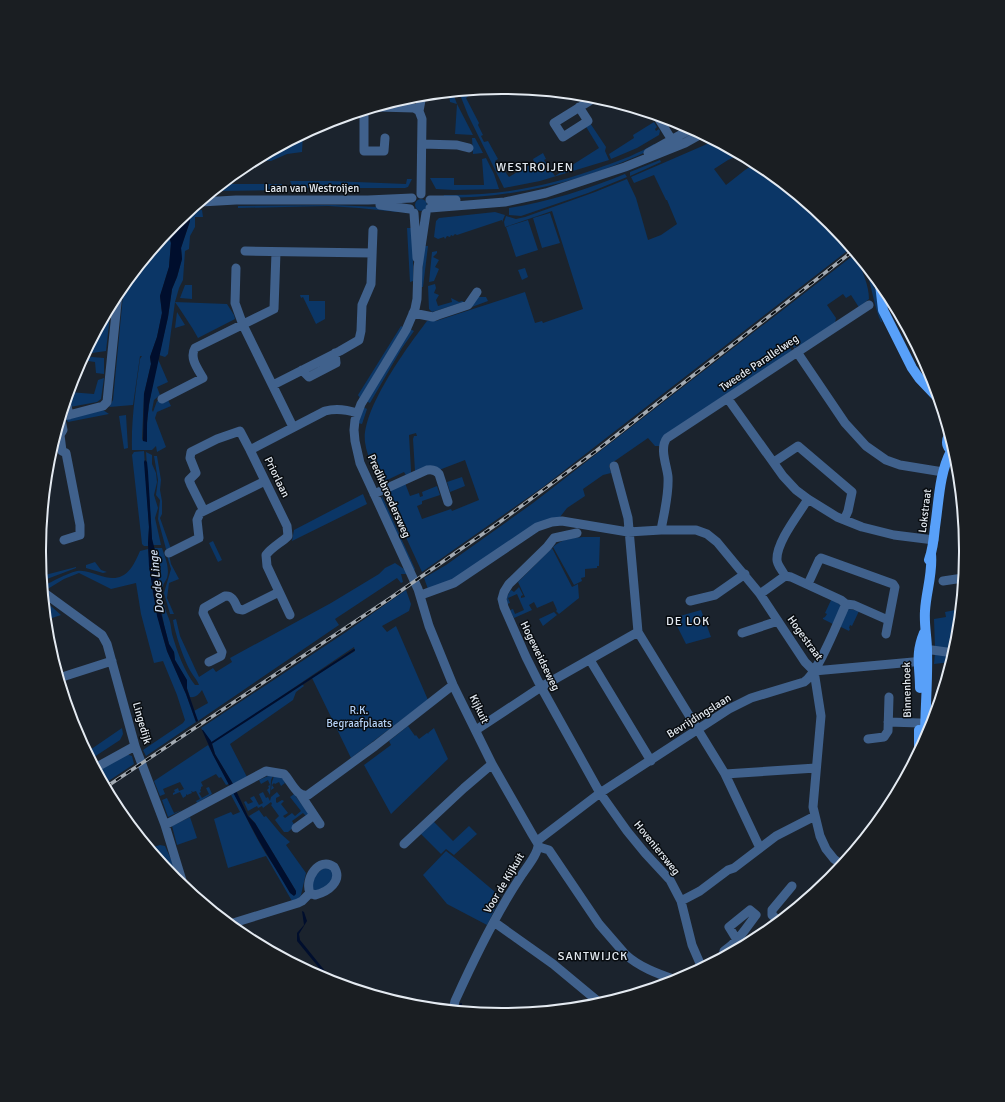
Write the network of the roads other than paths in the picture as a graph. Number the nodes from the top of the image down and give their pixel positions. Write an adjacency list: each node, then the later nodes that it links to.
1 (421, 102): 5 (street)
2 (587, 102): 4 (street)
3 (395, 107): 5 (street)
4 (579, 107)
5 (419, 111): 12 (street)
6 (364, 116): 10 (street)
7 (661, 123): 11 (street)
8 (686, 133): 11 (street)
9 (693, 137): 11 (street)
10 (384, 138)
11 (674, 143): 18 (street)
12 (422, 144): 13 (street); 14 (street)
13 (469, 148)
14 (421, 194): 15 (street); 18 (street)
15 (412, 198): 17 (street, Laan van Westroijen); 19 (street)
16 (209, 202): 17 (street, Laan van Westroijen)
17 (213, 202): 19 (street, Laan van Westroijen)
18 (429, 207): 19 (street); 24 (street, Predikbroedersweg)
19 (412, 211): 24 (street, Predikbroedersweg)
20 (373, 230): 23 (street)
21 (245, 251): 22 (street)
22 (276, 252): 23 (street); 33 (street)
23 (372, 253): 35 (street)
24 (418, 267): 31 (street, Predikbroedersweg)
25 (236, 268): 33 (street)
26 (477, 292): 31 (street)
27 (881, 296): 32 (main road)
28 (885, 303): 32 (main road)
29 (869, 305): 34 (street, Tweede Parallelweg)
30 (116, 309): 40 (street)
31 (413, 313): 39 (street, Predikbroedersweg)
32 (886, 316): 36 (main road)
33 (243, 325): 35 (street); 37 (street)
34 (797, 352): 38 (street, Tweede Parallelweg); 47 (street)
35 (273, 385): 41 (street)
36 (929, 388)
37 (162, 399)
38 (728, 399): 44 (street); 55 (street, Tweede Parallelweg)
39 (357, 413): 41 (street, Priorlaan); 49 (street, Predikbroedersweg)
40 (67, 416)
41 (293, 427): 43 (street, Priorlaan)
42 (61, 439): 59 (street)
43 (250, 450): 48 (street, Priorlaan); 52 (street)
44 (774, 462): 50 (street); 53 (street)
45 (950, 462): 47 (main road)
46 (614, 466): 56 (street)
47 (943, 472): 60 (main road, Lokstraat)
48 (265, 481): 52 (street); 69 (street, Priorlaan)
49 (374, 494): 51 (street); 67 (street, Predikbroedersweg)
50 (808, 499): 53 (street); 64 (street)
51 (448, 502)
52 (204, 511): 61 (street)
53 (844, 520): 60 (street)
54 (552, 522): 56 (street); 58 (street); 71 (street)
55 (661, 530): 56 (street); 63 (street, Hogestraat)
56 (628, 532): 78 (street)
57 (577, 533): 58 (street)
58 (554, 538): 90 (street, Hogeweidseweg)
59 (64, 540)
60 (934, 540): 62 (main road, Lokstraat)
61 (169, 553)
62 (931, 554): 85 (main road, Binnenhoek)
63 (745, 574): 70 (street, Hogestraat); 73 (street)
64 (785, 576): 68 (street); 70 (street)
65 (958, 579): 66 (street)
66 (943, 581)
67 (415, 582): 71 (street, Kijkuit)
68 (808, 584): 74 (street); 76 (street)
69 (279, 592): 75 (street, Priorlaan); 86 (street)
70 (760, 594): 77 (street, Hogestraat)
71 (421, 595): 89 (street, Kijkuit)
72 (49, 596): 84 (street, Lingedijk)
73 (690, 600)
74 (846, 604): 76 (street); 87 (street)
75 (290, 615)
76 (888, 620): 80 (street)
77 (778, 621): 79 (street); 87 (street, Hogestraat)
78 (638, 632): 83 (street); 95 (street)
79 (742, 633)
80 (886, 634)
81 (932, 650): 82 (street)
82 (947, 652)
83 (590, 660): 90 (street); 100 (street)
84 (112, 661): 88 (street); 99 (street, Lingedijk)
85 (922, 661): 87 (street); 93 (main road, Binnenhoek); 94 (main road, Binnenhoek)
86 (209, 662)
87 (814, 671): 95 (street, Bevrijdingslaan); 103 (street, Hogestraat)
88 (64, 676)
89 (453, 685): 96 (street, Kijkuit); 106 (street)
90 (541, 687): 96 (street); 105 (street, Hogeweidseweg)
91 (889, 697): 92 (street)
92 (888, 722): 93 (street); 98 (street)
93 (920, 723): 97 (main road, Binnenhoek)
94 (924, 725)
95 (697, 729): 100 (street, Bevrijdingslaan); 104 (street)
96 (476, 730): 101 (street, Kijkuit)
97 (920, 736)
98 (868, 739)
99 (135, 746): 102 (street); 110 (street, Lingedijk)
100 (651, 761): 105 (street, Bevrijdingslaan)
101 (492, 764): 112 (street); 113 (street, Kijkuit)
102 (100, 765)
103 (816, 768): 104 (street); 108 (street, Hogestraat)
104 (724, 774): 114 (street)
105 (600, 793): 113 (street, Voor de Kijkuit); 119 (street, Hoveniersweg)
106 (300, 794): 107 (street); 110 (street)
107 (314, 815): 109 (street); 111 (street)
108 (815, 816): 114 (street); 115 (street, Hogestraat)
109 (320, 824)
110 (165, 825): 116 (street, Lingedijk)
111 (296, 828)
112 (404, 844)
113 (538, 844): 122 (street, Voor de Kijkuit); 126 (street)
114 (760, 848): 119 (street)
115 (837, 862)
116 (180, 874)
117 (792, 886): 120 (street)
118 (313, 894): 121 (street)
119 (681, 901): 125 (street, Hoveniersweg)
120 (775, 917)
121 (237, 922)
122 (494, 922): 127 (street); 128 (street, Voor de Kijkuit)
123 (737, 940): 124 (street)
124 (732, 945)
125 (699, 962)
126 (666, 977)
127 (595, 998)
128 (454, 1005)

